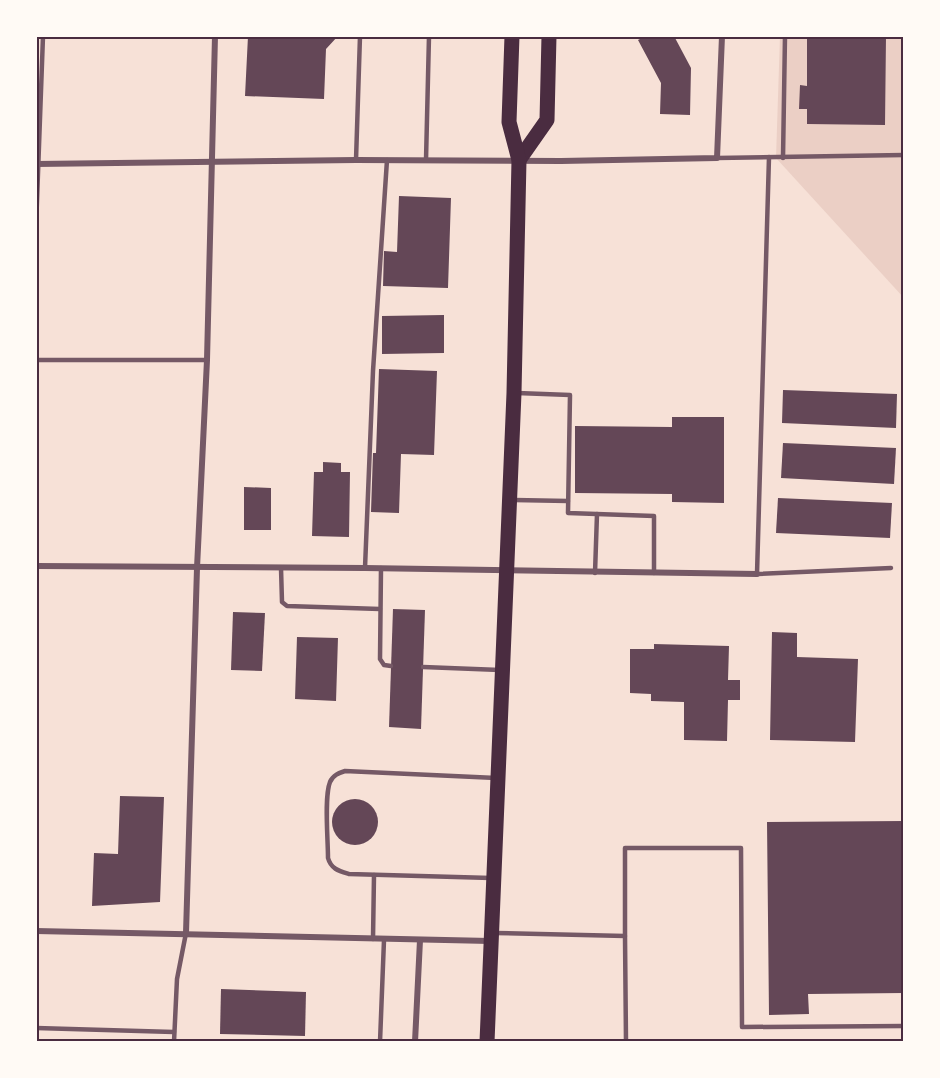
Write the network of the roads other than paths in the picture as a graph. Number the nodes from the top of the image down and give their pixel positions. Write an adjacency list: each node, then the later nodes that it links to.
1 (43, 36): 18 (lane)
2 (214, 36): 17 (street)
3 (360, 36): 13 (lane)
4 (429, 36): 15 (lane)
5 (512, 36): 16 (main road)
6 (549, 36): 16 (main road)
7 (722, 36): 10 (street)
8 (785, 36): 12 (lane)
9 (904, 154): 12 (lane)
10 (717, 158): 11 (lane); 16 (street)
11 (769, 158): 12 (lane); 35 (lane)
12 (783, 158)
13 (356, 160): 14 (street); 17 (street)
14 (387, 160): 15 (street); 29 (lane)
15 (426, 160): 16 (street)
16 (519, 160): 22 (main road)
17 (212, 161): 18 (street); 21 (street)
18 (37, 164): 19 (lane)
19 (36, 228)
20 (36, 360): 21 (lane)
21 (207, 360): 27 (street)
22 (514, 393): 23 (main road); 24 (lane)
23 (510, 500): 24 (lane); 32 (main road)
24 (568, 501): 25 (lane)
25 (597, 514): 33 (lane); 34 (lane)
26 (36, 567): 27 (street)
27 (197, 568): 28 (street); 44 (street)
28 (281, 568): 29 (street); 36 (lane)
29 (365, 568): 30 (street)
30 (381, 568): 32 (street); 36 (lane)
31 (891, 568): 35 (lane)
32 (508, 571): 33 (street); 39 (main road)
33 (595, 573): 34 (street)
34 (654, 573): 35 (street)
35 (757, 574)
36 (380, 609): 37 (lane)
37 (391, 666)
38 (423, 667): 39 (lane)
39 (503, 670): 40 (main road)
40 (498, 778): 41 (lane); 42 (main road)
41 (374, 874): 42 (lane); 47 (lane)
42 (494, 878): 46 (main road)
43 (36, 931): 44 (street)
44 (186, 933): 47 (street); 52 (lane)
45 (625, 936): 46 (lane); 50 (lane); 57 (lane)
46 (491, 937): 49 (street); 56 (main road)
47 (373, 939): 48 (street)
48 (384, 939): 49 (street); 54 (lane)
49 (420, 940): 55 (street)
50 (904, 1026)
51 (36, 1028): 52 (lane)
52 (174, 1032): 53 (lane)
53 (174, 1042)
54 (380, 1042)
55 (416, 1042)
56 (487, 1042)
57 (626, 1042)

